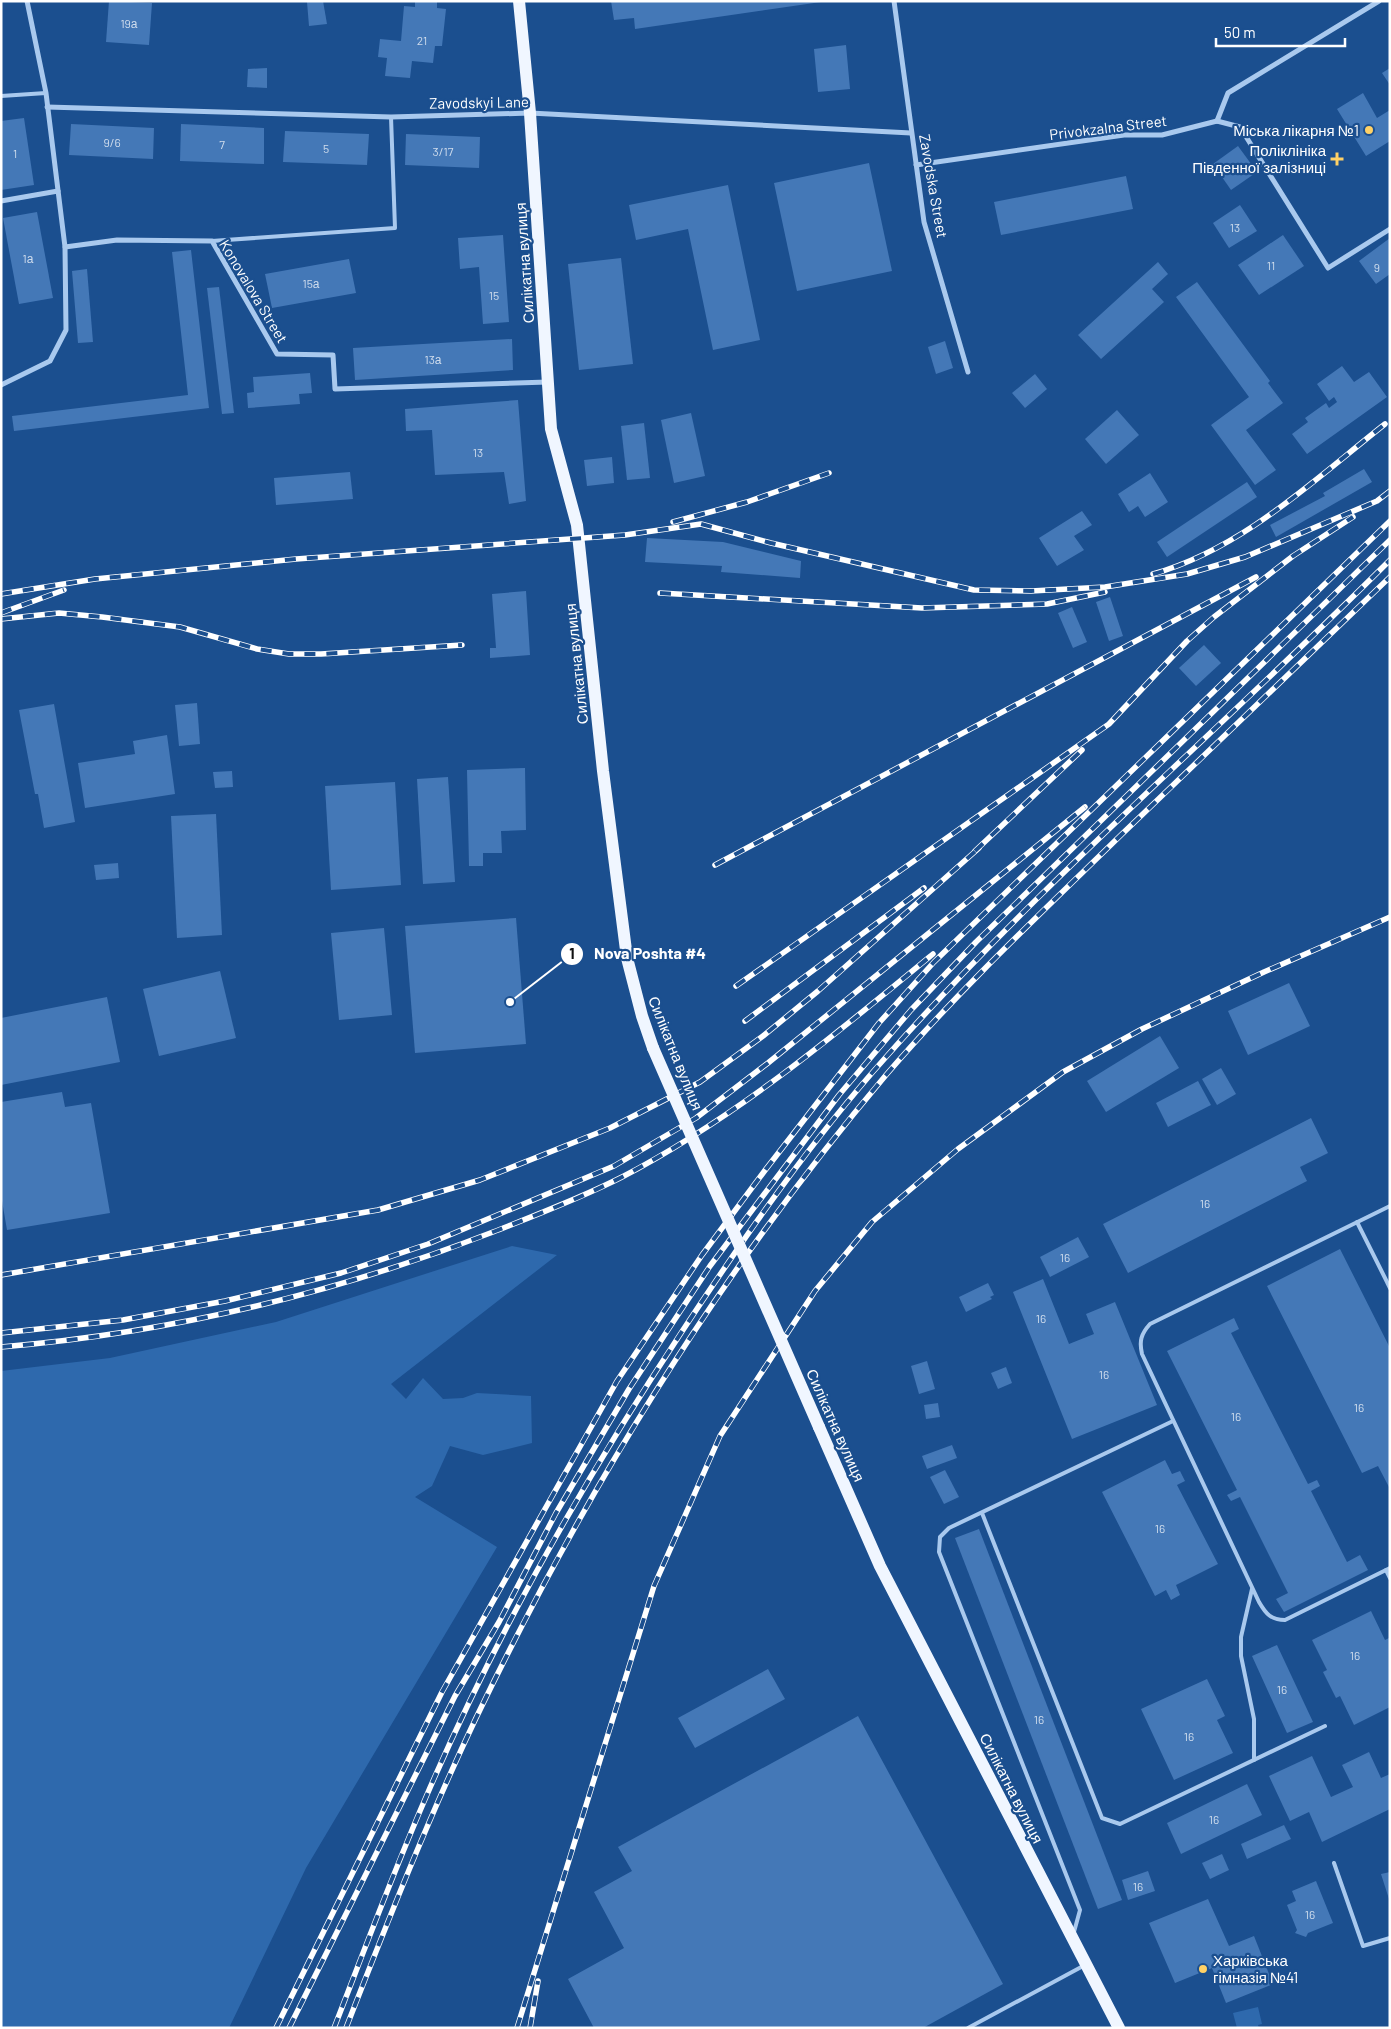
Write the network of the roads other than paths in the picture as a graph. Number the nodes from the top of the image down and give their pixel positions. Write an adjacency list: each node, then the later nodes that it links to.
1 (27, 1): 5 (street)
2 (519, 1): 8 (main road, Силікатна вулиця)
3 (894, 1): 11 (street, Zavodska Street)
4 (1379, 1): 10 (street)
5 (46, 93): 6 (lane); 7 (street)
6 (1, 96)
7 (47, 107): 9 (street, Zavodskyi Lane); 13 (street)
8 (530, 113): 9 (street, Zavodskyi Lane); 11 (street, Zavodskyi Lane); 19 (main road, Силікатна вулиця)
9 (391, 116): 16 (lane)
10 (1217, 121): 12 (street, Privokzalna Street); 15 (street)
11 (911, 133): 12 (street, Zavodska Street)
12 (916, 165): 18 (street, Zavodska Street)
13 (58, 191): 14 (street); 17 (street)
14 (1, 201)
15 (1390, 228)
16 (212, 241): 17 (street, Konovalova Street); 19 (street, Konovalova Street)
17 (65, 247): 20 (street)
18 (968, 372)
19 (549, 382): 32 (main road, Силікатна вулиця, bridge)
20 (1, 385)
21 (1390, 1206): 22 (lane)
22 (1357, 1222): 23 (lane); 24 (lane)
23 (1390, 1288)
24 (1173, 1421): 25 (lane); 28 (lane)
25 (982, 1513): 30 (lane); 32 (lane)
26 (1388, 1569): 27 (lane); 28 (lane)
27 (1390, 1578)
28 (1252, 1589): 30 (lane)
29 (1325, 1726): 30 (lane)
30 (1254, 1760)
31 (1334, 1863): 33 (lane)
32 (1072, 1936): 34 (main road, Силікатна вулиця)
33 (1390, 1938)
34 (1087, 1964): 35 (lane); 36 (main road, Силікатна вулиця)
35 (968, 2028)
36 (1119, 2028)

